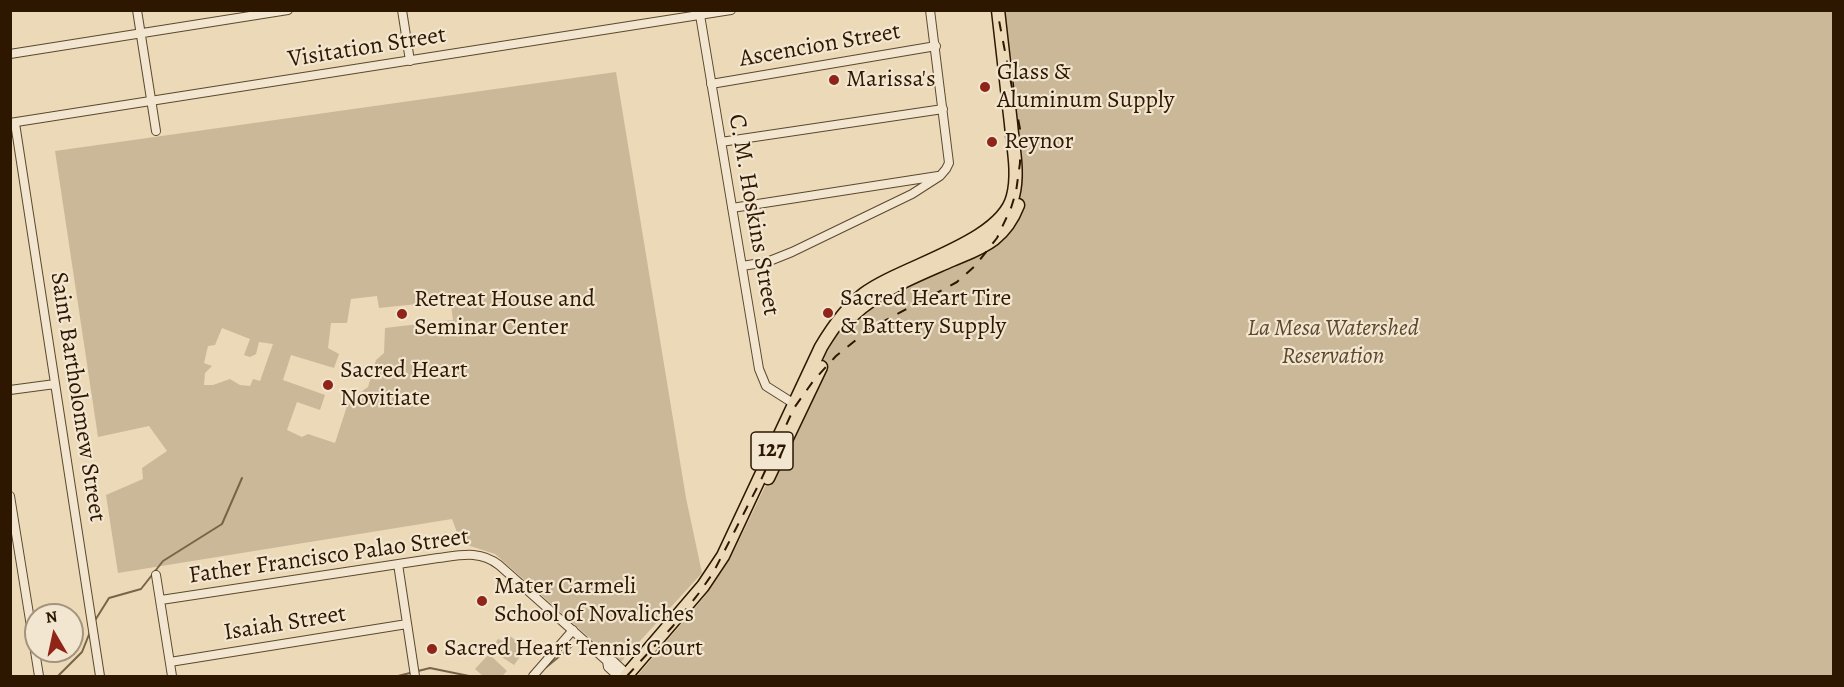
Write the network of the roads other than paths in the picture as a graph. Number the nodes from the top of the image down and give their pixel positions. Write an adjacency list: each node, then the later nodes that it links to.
1 (137, 10): 9 (street)
2 (288, 10): 9 (street)
3 (402, 10): 12 (street)
4 (730, 10): 8 (street, Visitation Street)
5 (930, 10): 10 (street)
6 (998, 10): 24 (main road, 127)
7 (1005, 10): 24 (main road, 127)
8 (700, 15): 12 (street, Visitation Street); 13 (street, C. M. Hoskins Street)
9 (141, 34): 11 (street); 14 (street)
10 (936, 46): 13 (street, Ascencion Street); 15 (street)
11 (10, 54)
12 (410, 61): 14 (street, Visitation Street)
13 (711, 84): 18 (street, C. M. Hoskins Street)
14 (152, 101): 16 (street, Visitation Street); 17 (street)
15 (943, 109): 18 (street); 19 (street)
16 (13, 123): 22 (street, Saint Bartholomew Street)
17 (156, 131)
18 (721, 142): 20 (street, C. M. Hoskins Street)
19 (940, 176): 20 (street); 21 (street)
20 (732, 208): 21 (street, C. M. Hoskins Street)
21 (742, 266): 24 (street, C. M. Hoskins Street)
22 (56, 384): 23 (street); 33 (street, Saint Bartholomew Street)
23 (10, 390)
24 (799, 406): 37 (main road, 127)
25 (10, 496): 32 (street)
26 (398, 564): 28 (street, Father Francisco Palao Street); 29 (street); 30 (street, Father Francisco Palao Street)
27 (156, 575): 28 (street)
28 (160, 600): 31 (street)
29 (407, 624): 31 (street, Isaiah Street); 35 (street)
30 (573, 630): 36 (street); 37 (street, Father Francisco Palao Street)
31 (170, 662): 34 (street)
32 (39, 676)
33 (100, 676)
34 (172, 676)
35 (415, 676)
36 (533, 676)
37 (628, 676)

